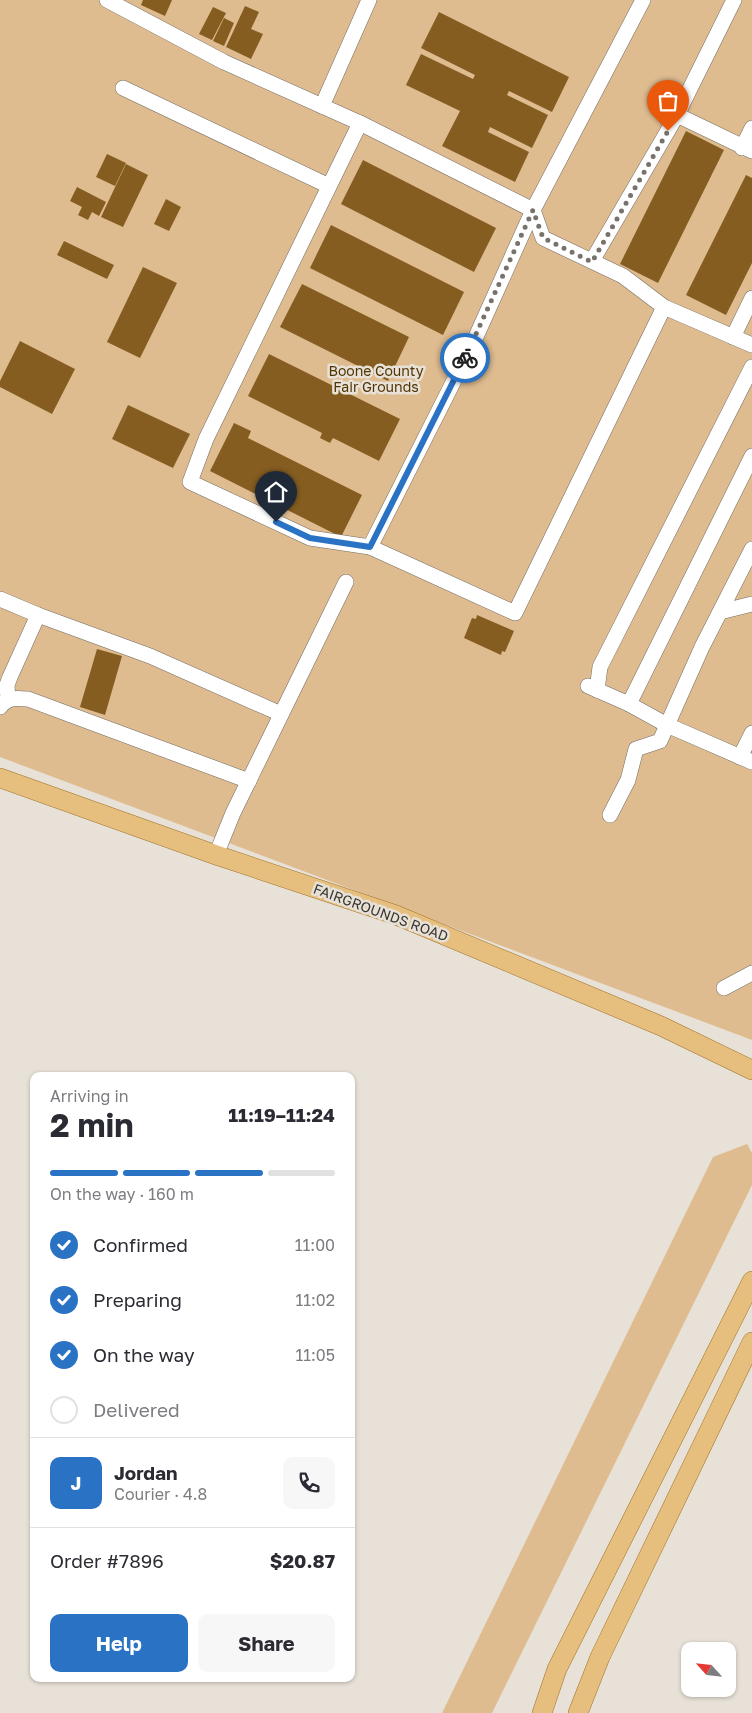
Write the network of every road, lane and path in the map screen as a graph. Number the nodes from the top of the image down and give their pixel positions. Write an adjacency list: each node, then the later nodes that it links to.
1 (107, 0): 6 (lane)
2 (370, 0): 6 (lane)
3 (643, 0): 12 (lane)
4 (734, 0): 7 (lane)
5 (123, 88): 11 (lane)
6 (322, 106): 8 (lane)
7 (677, 115): 10 (lane); 13 (lane)
8 (360, 123): 11 (lane); 12 (lane)
9 (752, 128): 10 (lane)
10 (747, 149)
11 (329, 186): 20 (lane)
12 (533, 210): 13 (lane); 20 (lane)
13 (592, 262): 15 (lane)
14 (752, 298): 16 (lane)
15 (664, 307): 16 (lane); 20 (lane)
16 (733, 337): 17 (lane)
17 (752, 345)
18 (752, 367): 28 (lane)
19 (752, 456): 28 (lane)
20 (370, 547)
21 (752, 549): 25 (lane)
22 (346, 582): 29 (lane)
23 (0, 599): 26 (lane)
24 (752, 604): 25 (lane)
25 (720, 612): 30 (lane)
26 (38, 615): 27 (lane); 29 (lane)
27 (4, 703): 34 (lane)
28 (628, 704): 30 (lane)
29 (281, 714): 34 (lane)
30 (667, 726): 32 (lane); 35 (lane)
31 (752, 733): 32 (lane)
32 (746, 759)
33 (0, 778): 36 (main road, FAIRGROUNDS ROAD)
34 (248, 781): 36 (lane)
35 (610, 815)
36 (216, 855): 39 (main road, FAIRGROUNDS ROAD)
37 (752, 973): 38 (lane)
38 (724, 988)
39 (752, 1070)
40 (752, 1281): 42 (main road)
41 (752, 1342): 43 (main road)
42 (542, 1713)
43 (578, 1713)

